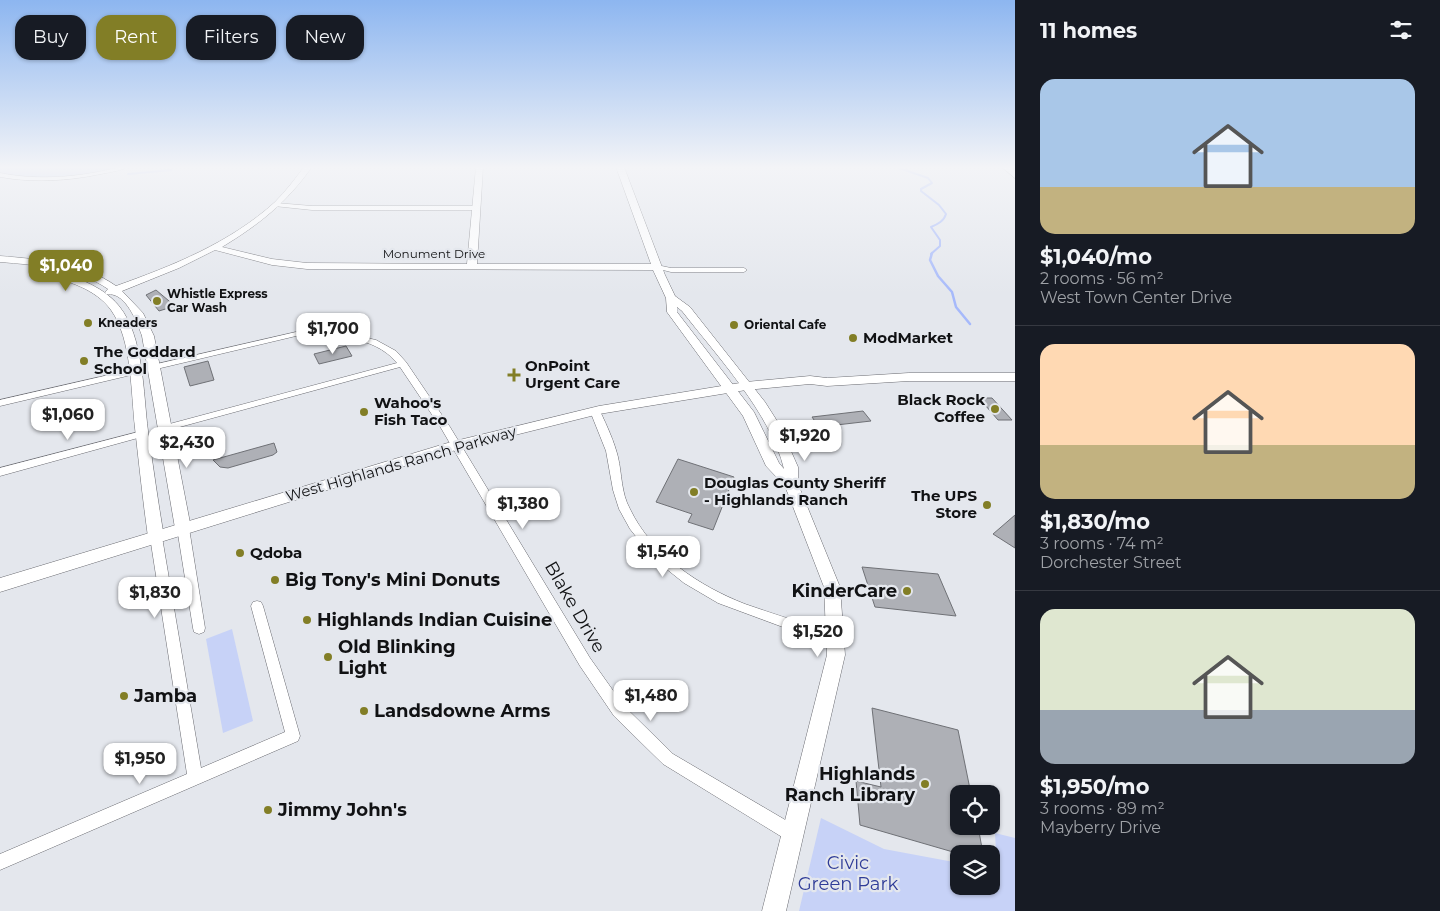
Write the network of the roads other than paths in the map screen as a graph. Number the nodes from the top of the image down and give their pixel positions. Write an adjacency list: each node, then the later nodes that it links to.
1 (270, 210): 4 (street)
2 (476, 210): 7 (street)
3 (636, 210): 8 (street)
4 (213, 247): 7 (street, Monument Drive); 10 (street)
5 (0, 259): 10 (street)
6 (0, 266): 11 (street)
7 (472, 266): 8 (street, Monument Drive)
8 (657, 267): 9 (street, Monument Drive); 12 (street)
9 (743, 267)
10 (116, 290): 11 (street); 14 (street)
11 (100, 295): 16 (street)
12 (671, 298): 19 (street); 20 (street)
13 (402, 364): 14 (street, Blake Drive); 23 (street); 25 (street, Blake Drive)
14 (154, 367): 16 (street, Blake Drive); 23 (street)
15 (1015, 368): 18 (main road, West Highlands Ranch Parkway)
16 (134, 372): 21 (street, Blake Drive); 24 (street)
17 (1015, 376): 18 (main road, West Highlands Ranch Parkway)
18 (810, 380): 19 (main road, West Highlands Ranch Parkway)
19 (746, 386): 20 (main road, West Highlands Ranch Parkway); 27 (street)
20 (730, 389): 22 (main road, West Highlands Ranch Parkway); 27 (street)
21 (0, 404)
22 (595, 411): 25 (main road, West Highlands Ranch Parkway); 33 (street)
23 (165, 428): 28 (street)
24 (142, 434): 26 (street); 29 (street)
25 (456, 445): 28 (main road, West Highlands Ranch Parkway); 35 (street, Blake Drive)
26 (0, 472)
27 (791, 484): 33 (street)
28 (183, 528): 29 (main road, West Highlands Ranch Parkway); 32 (street)
29 (156, 537): 30 (main road, West Highlands Ranch Parkway); 34 (street)
30 (0, 585)
31 (257, 606): 34 (street)
32 (199, 628)
33 (836, 643): 35 (street)
34 (195, 778): 36 (street)
35 (793, 834): 37 (street)
36 (0, 862)
37 (774, 911)

